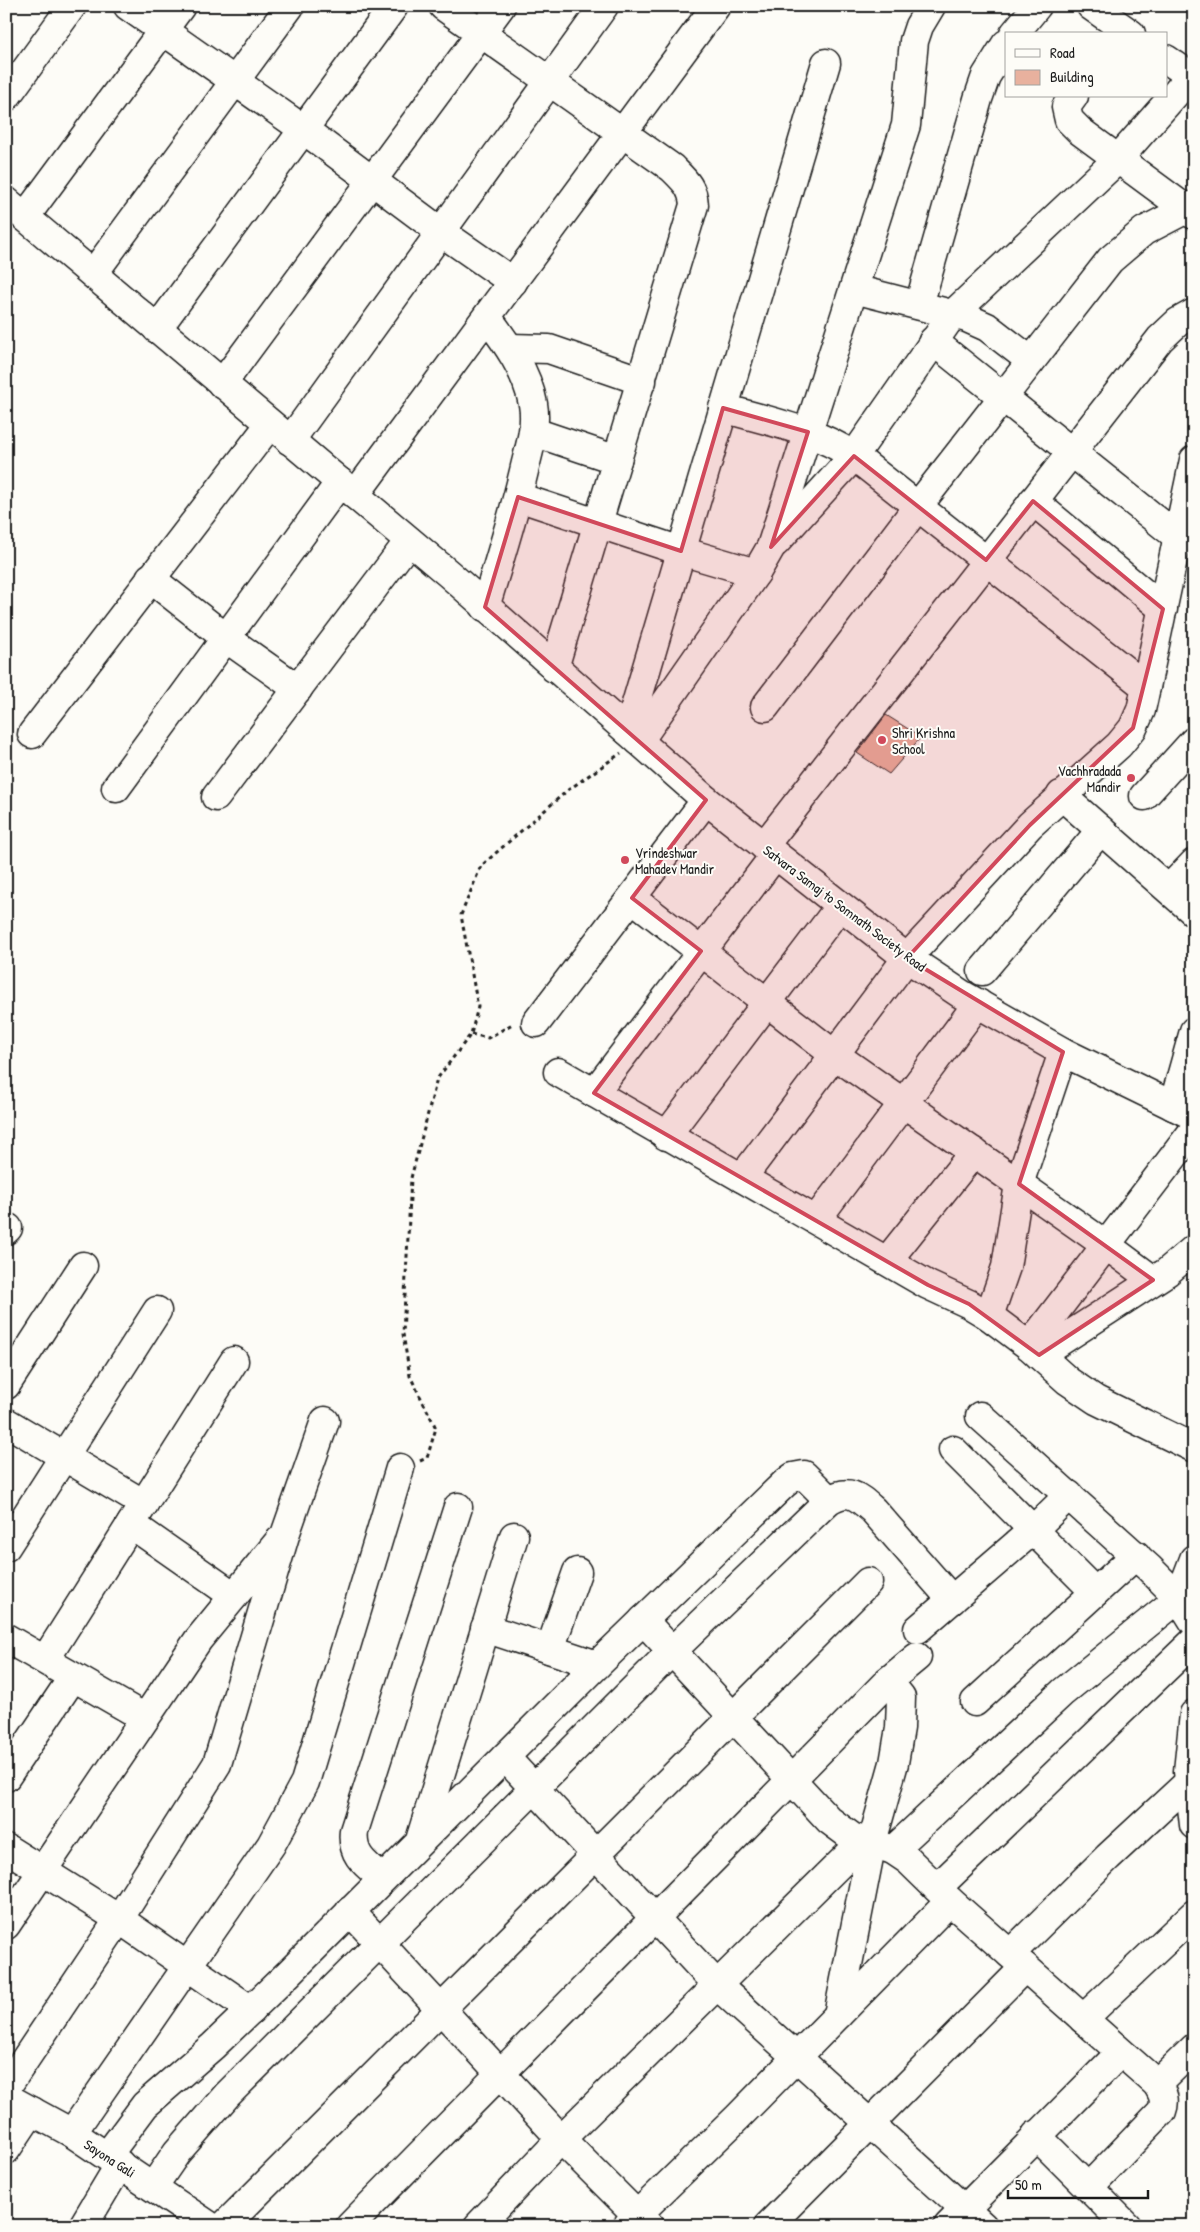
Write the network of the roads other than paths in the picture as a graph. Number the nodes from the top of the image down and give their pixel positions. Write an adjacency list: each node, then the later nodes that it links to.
1 (72, 6): 23 (street)
2 (128, 6): 13 (street)
3 (181, 6): 13 (street)
4 (290, 6): 21 (street)
5 (394, 6): 25 (street)
6 (443, 6): 16 (street)
7 (501, 6): 16 (street)
8 (604, 6): 22 (street)
9 (716, 6): 26 (street)
10 (931, 6): 34 (street)
11 (1037, 6): 14 (street)
12 (1091, 6): 15 (street)
13 (163, 31): 21 (street); 29 (street)
14 (1016, 32)
15 (1123, 32)
16 (480, 34): 22 (street); 28 (street)
17 (1005, 46): 35 (street)
18 (1168, 60): 20 (street)
19 (826, 63): 46 (street)
20 (1192, 77): 27 (street)
21 (235, 82): 25 (street); 32 (street)
22 (549, 82): 26 (street); 31 (street)
23 (6, 97)
24 (1073, 98): 27 (street)
25 (304, 129): 28 (street); 39 (street)
26 (623, 132): 33 (street); 43 (street)
27 (1118, 159): 30 (street); 37 (street)
28 (372, 180): 31 (street); 44 (street)
29 (16, 209): 32 (street, Satvara Samaj to Somnath Society Road)
30 (1191, 210): 42 (street)
31 (441, 232): 33 (street); 49 (street)
32 (93, 274): 39 (street, Satvara Samaj to Somnath Society Road)
33 (513, 282): 38 (street)
34 (854, 289): 35 (street); 48 (street)
35 (919, 305): 37 (street)
36 (1194, 313): 50 (street)
37 (953, 314): 40 (street); 42 (street)
38 (487, 317): 41 (street); 54 (street)
39 (157, 329): 44 (street, Satvara Samaj to Somnath Society Road)
40 (934, 341): 45 (street); 51 (street)
41 (510, 348): 43 (street); 47 (street)
42 (1031, 361): 45 (street)
43 (642, 381): 52 (street)
44 (222, 384): 49 (street, Satvara Samaj to Somnath Society Road)
45 (1002, 397): 50 (street); 58 (street)
46 (723, 408): 48 (street); 62 (street)
47 (534, 432): 52 (street); 55 (street)
48 (808, 432): 51 (street); 61 (street)
49 (280, 433): 54 (street, Satvara Samaj to Somnath Society Road); 66 (street)
50 (1071, 452): 56 (street); 63 (street)
51 (854, 456): 58 (street); 61 (street)
52 (617, 460): 59 (street)
53 (1194, 460): 57 (street)
54 (348, 489): 60 (street, Satvara Samaj to Somnath Society Road); 69 (street)
55 (518, 497): 59 (street); 67 (street)
56 (1033, 501): 64 (street); 68 (street)
57 (1190, 502): 63 (street)
58 (918, 506): 64 (street); 73 (street)
59 (598, 523): 62 (street); 70 (street)
60 (409, 541): 67 (street, Satvara Samaj to Somnath Society Road); 72 (street)
61 (771, 547): 65 (street)
62 (681, 551): 65 (street); 75 (street)
63 (1182, 558): 68 (street)
64 (986, 560): 71 (street); 83 (street)
65 (756, 573): 75 (street)
66 (150, 578): 69 (street); 74 (street)
67 (485, 607): 70 (street, Satvara Samaj to Somnath Society Road)
68 (1163, 608): 71 (street)
69 (226, 638): 72 (street); 77 (street)
70 (554, 668): 75 (street, Satvara Samaj to Somnath Society Road)
71 (1146, 688): 78 (street)
72 (298, 689): 80 (street)
73 (765, 707)
74 (32, 734)
75 (633, 736): 81 (street, Satvara Samaj to Somnath Society Road)
76 (1194, 741): 79 (street)
77 (116, 788)
78 (1061, 795): 82 (street); 90 (street)
79 (1144, 796)
80 (216, 797)
81 (706, 800): 83 (street, Satvara Samaj to Somnath Society Road); 86 (street)
82 (1101, 830): 85 (street); 91 (street)
83 (769, 850): 87 (street, Satvara Samaj to Somnath Society Road); 89 (street)
84 (1194, 863): 85 (street)
85 (1169, 889): 88 (street)
86 (632, 898): 89 (street); 94 (street)
87 (840, 906): 90 (street, Satvara Samaj to Somnath Society Road); 92 (street)
88 (1194, 912)
89 (701, 951): 92 (street); 99 (street)
90 (907, 958): 93 (street, Satvara Samaj to Somnath Society Road); 97 (street)
91 (982, 972)
92 (766, 1002): 97 (street); 103 (street)
93 (978, 1003): 96 (street, Satvara Samaj to Somnath Society Road); 100 (street)
94 (536, 1023)
95 (1194, 1031): 101 (street)
96 (1063, 1052): 101 (street, Satvara Samaj to Somnath Society Road); 106 (street)
97 (835, 1055): 100 (street); 105 (street)
98 (558, 1072): 99 (street)
99 (594, 1093): 103 (street)
100 (903, 1102): 104 (street); 107 (street)
101 (1183, 1111)
102 (1194, 1130): 108 (street)
103 (666, 1136): 105 (street)
104 (974, 1152): 106 (street); 110 (street)
105 (742, 1178): 107 (street)
106 (1020, 1184): 108 (street); 114 (street)
107 (816, 1220): 110 (street)
108 (1106, 1245): 112 (street); 115 (street)
109 (1194, 1249): 112 (street)
110 (887, 1261): 114 (street)
111 (83, 1266): 117 (street)
112 (1153, 1280): 115 (street)
113 (157, 1311): 123 (street)
114 (989, 1316): 115 (street)
115 (1034, 1350): 121 (street)
116 (234, 1361): 128 (street)
117 (6, 1385)
118 (980, 1416): 125 (street)
119 (325, 1421): 130 (street)
120 (6, 1422): 123 (street)
121 (1194, 1448)
122 (953, 1450): 129 (street)
123 (64, 1456): 128 (street); 132 (street)
124 (400, 1468): 176 (street)
125 (1069, 1495): 129 (street); 133 (street)
126 (828, 1500): 139 (street); 141 (street); 146 (street)
127 (458, 1507): 167 (street)
128 (137, 1514): 138 (street); 148 (street)
129 (1033, 1530): 137 (street); 139 (street)
130 (286, 1532): 138 (street); 171 (street)
131 (514, 1536): 142 (street)
132 (6, 1547)
133 (1136, 1555): 137 (street); 140 (street)
134 (1194, 1559): 140 (street)
135 (578, 1572): 145 (street)
136 (868, 1582): 154 (street)
137 (1095, 1592): 152 (street)
138 (234, 1596): 155 (street)
139 (952, 1600): 143 (street)
140 (1190, 1618): 163 (street); 168 (street)
141 (643, 1620): 146 (street); 149 (street)
142 (486, 1628): 145 (street); 162 (street)
143 (918, 1630)
144 (6, 1638): 148 (street)
145 (550, 1649): 149 (street)
146 (672, 1651): 154 (street); 160 (street)
147 (917, 1657): 151 (street)
148 (45, 1660): 150 (street)
149 (597, 1665): 156 (street)
150 (73, 1677): 155 (street); 157 (street)
151 (888, 1681): 159 (street); 163 (street)
152 (975, 1702)
153 (1194, 1714): 158 (street)
154 (734, 1717): 159 (street); 165 (street)
155 (145, 1718): 166 (street)
156 (505, 1757): 160 (street); 162 (street)
157 (8, 1770)
158 (1190, 1774): 161 (street); 175 (street)
159 (791, 1781): 163 (street); 172 (street)
160 (533, 1789): 165 (street); 174 (street)
161 (1194, 1825)
162 (420, 1841): 167 (street)
163 (876, 1845): 168 (street); 177 (street); 180 (street)
164 (6, 1848): 166 (street)
165 (595, 1855): 172 (street); 178 (street)
166 (42, 1871): 171 (street); 173 (street)
167 (382, 1878): 169 (street)
168 (944, 1895): 175 (street); 180 (street)
169 (350, 1911): 174 (street); 179 (street)
170 (1194, 1914): 181 (street)
171 (119, 1919): 176 (street); 187 (street)
172 (655, 1920): 177 (street); 185 (street)
173 (6, 1926)
174 (379, 1943): 178 (street); 196 (street)
175 (1018, 1961): 181 (street); 190 (street)
176 (188, 1964): 179 (street); 191 (street)
177 (717, 1984): 184 (street); 193 (street)
178 (440, 2008): 185 (street); 200 (street)
179 (251, 2010): 195 (street)
180 (838, 2015): 184 (street)
181 (1083, 2019): 183 (street)
182 (1194, 2048): 186 (street)
183 (1120, 2053): 186 (street); 192 (street)
184 (796, 2058): 190 (street); 199 (street)
185 (500, 2073): 193 (street); 203 (street)
186 (1157, 2084): 197 (street)
187 (6, 2088)
188 (6, 2097): 189 (street, Sayona Gali)
189 (32, 2111): 191 (street, Sayona Gali); 194 (street)
190 (870, 2124): 198 (street); 201 (street)
191 (72, 2133): 195 (street, Sayona Gali)
192 (1036, 2135): 197 (street); 198 (street)
193 (561, 2139): 199 (street); 204 (street)
194 (6, 2150)
195 (113, 2160): 196 (street, Sayona Gali); 202 (street)
196 (153, 2186): 200 (street, Sayona Gali)
197 (1089, 2187): 205 (street)
198 (965, 2220)
199 (638, 2222)
200 (211, 2225)
201 (770, 2225)
202 (83, 2226)
203 (350, 2226)
204 (478, 2226)
205 (1126, 2226)

